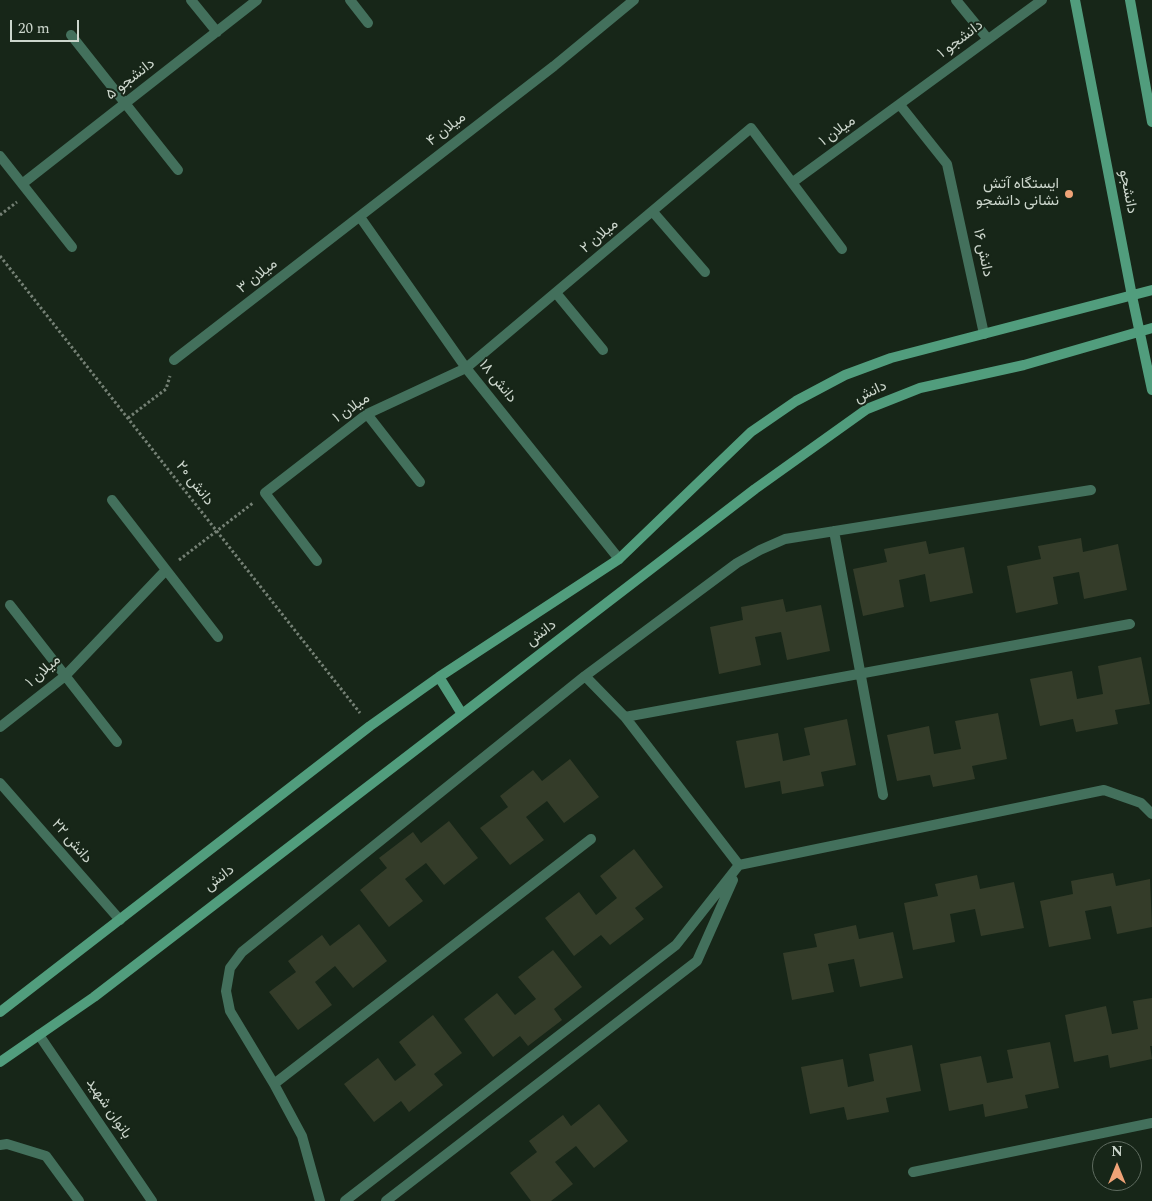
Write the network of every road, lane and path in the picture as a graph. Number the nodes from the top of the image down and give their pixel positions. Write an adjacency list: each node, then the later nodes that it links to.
1 (191, 0): 10 (street)
2 (257, 0): 10 (street, دانشجو ۵)
3 (350, 0): 9 (street)
4 (634, 0): 21 (street, میلان ۴)
5 (956, 0): 12 (street)
6 (1042, 0): 12 (street, دانشجو ۱)
7 (1075, 0): 28 (main road, دانشجو)
8 (1130, 0): 15 (main road)
9 (368, 22)
10 (217, 32): 13 (street, دانشجو ۵)
11 (71, 35): 13 (street)
12 (987, 38): 14 (street, دانشجو ۱)
13 (125, 104): 17 (street); 19 (street, دانشجو ۵)
14 (900, 105): 18 (street, میلان ۱); 31 (street, دانش ۱۶)
15 (1152, 122)
16 (0, 156): 19 (street)
17 (178, 170)
18 (793, 182): 20 (street, میلان ۲); 23 (street)
19 (22, 184): 22 (street)
20 (653, 212): 25 (street); 27 (street, میلان ۲)
21 (360, 216): 33 (street, میلان ۳); 34 (street, دانش ۱۸)
22 (72, 247)
23 (842, 249)
24 (0, 256): 37 (path, دانش ۲۰)
25 (705, 272)
26 (1152, 290): 28 (main road, دانش)
27 (556, 293): 32 (street); 34 (street, میلان ۲)
28 (1132, 296): 30 (main road, دانشجو); 31 (main road, دانش)
29 (1152, 328): 30 (main road, دانش)
30 (1140, 331): 35 (main road, دانشجو); 54 (main road, دانش)
31 (984, 334): 44 (main road, دانش)
32 (604, 350)
33 (174, 360): 37 (path)
34 (466, 368): 36 (street, میلان ۱); 44 (street, دانش ۱۸)
35 (1152, 390)
36 (366, 414): 38 (street); 40 (street, میلان ۱)
37 (128, 418): 42 (path, دانش ۲۰)
38 (420, 482)
39 (1091, 490): 43 (street)
40 (265, 493): 42 (path); 45 (street)
41 (112, 500): 46 (street)
42 (216, 531): 46 (path); 56 (path, دانش ۲۰)
43 (834, 531): 50 (street); 52 (street)
44 (619, 559): 53 (main road, دانش)
45 (317, 561)
46 (166, 570): 49 (street); 51 (street, میلان ۱)
47 (10, 605): 51 (street)
48 (1130, 624): 50 (street)
49 (218, 637)
50 (859, 674): 55 (street); 60 (street)
51 (65, 676): 57 (street, میلان ۱); 58 (street)
52 (585, 676): 55 (street); 68 (street)
53 (439, 677): 54 (main road); 56 (main road, دانش)
54 (462, 714): 66 (main road, دانش)
55 (625, 717): 63 (street)
56 (370, 726): 64 (main road, دانش)
57 (0, 727)
58 (117, 742)
59 (0, 783): 64 (street, دانش ۲۲)
60 (883, 795)
61 (1152, 814): 63 (street)
62 (591, 838): 68 (street)
63 (739, 865): 75 (street); 76 (street)
64 (120, 920): 65 (main road, دانش)
65 (0, 1012)
66 (39, 1035): 67 (main road, دانش); 73 (street, بانوان شهید)
67 (0, 1062)
68 (274, 1084): 74 (street)
69 (1152, 1122): 71 (street)
70 (0, 1145): 72 (street)
71 (912, 1172)
72 (78, 1201)
73 (152, 1201)
74 (320, 1201)
75 (345, 1201)
76 (386, 1201)

